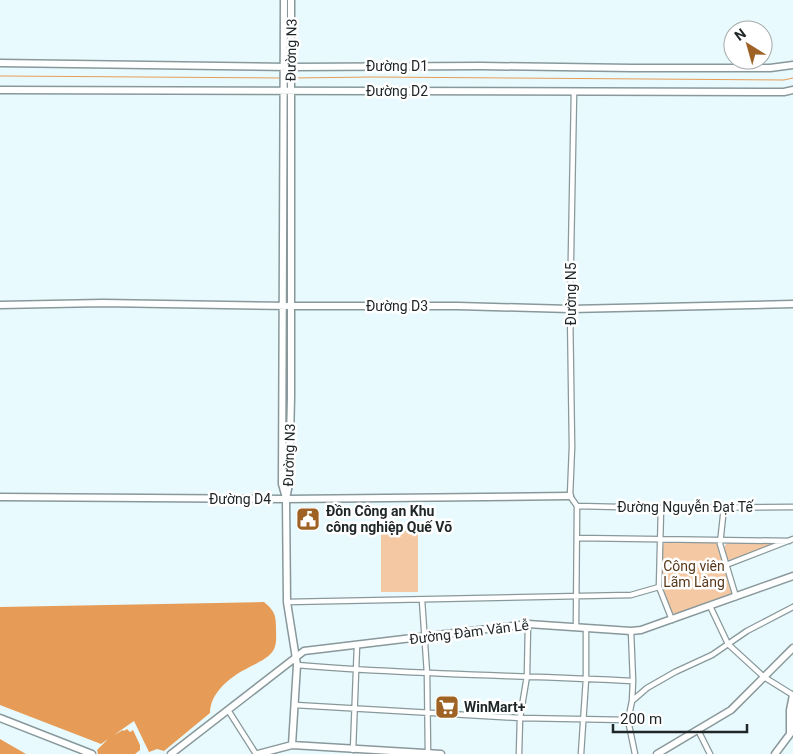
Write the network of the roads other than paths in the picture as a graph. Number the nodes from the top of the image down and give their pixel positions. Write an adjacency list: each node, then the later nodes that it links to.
1 (284, 0): 5 (street, Đường N3)
2 (291, 0): 5 (street, Đường N3)
3 (0, 63): 5 (street, Đường D1)
4 (793, 65): 5 (street, Đường D1)
5 (287, 68): 6 (street, Đường N3)
6 (287, 89): 7 (street, Đường D2); 9 (street, Đường D2); 10 (street, Đường N3); 11 (street, Đường N3)
7 (0, 90)
8 (793, 90): 9 (street, Đường D2)
9 (574, 92): 16 (street, Đường N5)
10 (283, 198): 11 (street); 14 (street, Đường N3)
11 (290, 199): 15 (street, Đường N3)
12 (793, 304): 16 (street, Đường D3)
13 (0, 305): 14 (street, Đường D3)
14 (283, 306): 15 (street, Đường D3); 19 (street, Đường N3)
15 (291, 306): 16 (street, Đường D3); 19 (street, Đường N3)
16 (570, 309): 17 (street, Đường N5)
17 (570, 496): 19 (street, Đường D4); 20 (street)
18 (0, 497): 19 (street, Đường D4)
19 (286, 500): 34 (street)
20 (577, 506): 23 (street, Đường Nguyễn Đạt Tế); 24 (street)
21 (724, 507): 22 (street, Đường Nguyễn Đạt Tế); 23 (street, Đường Nguyễn Đạt Tế); 26 (street)
22 (793, 507)
23 (661, 508): 25 (street)
24 (577, 538): 25 (street); 31 (street)
25 (661, 538): 26 (street); 30 (street)
26 (721, 540): 27 (street); 28 (street)
27 (791, 540): 28 (street)
28 (726, 565): 32 (street)
29 (793, 576): 32 (street, Đường Đàm Văn Lễ)
30 (660, 587): 31 (street); 37 (street)
31 (577, 596): 33 (street); 39 (street)
32 (736, 597): 35 (street, Đường Đàm Văn Lễ)
33 (422, 600): 34 (street); 42 (street)
34 (287, 602): 46 (street)
35 (710, 606): 37 (street, Đường Đàm Văn Lễ); 43 (street)
36 (793, 607): 43 (street)
37 (672, 620): 41 (street, Đường Đàm Văn Lễ)
38 (528, 624): 39 (street, Đường Đàm Văn Lễ); 42 (street, Đường Đàm Văn Lễ); 50 (street)
39 (576, 627): 40 (street, Đường Đàm Văn Lễ)
40 (586, 628): 41 (street, Đường Đàm Văn Lễ); 52 (street)
41 (631, 631): 53 (street)
42 (425, 636): 44 (street, Đường Đàm Văn Lễ); 49 (street)
43 (728, 644): 51 (street); 55 (street)
44 (357, 645): 46 (street, Đường Đàm Văn Lễ); 48 (street)
45 (793, 648): 51 (street)
46 (296, 656): 47 (street); 58 (street, Đường Đàm Văn Lễ)
47 (297, 665): 48 (street); 56 (street)
48 (356, 670): 49 (street); 57 (street)
49 (427, 673): 50 (street); 59 (street)
50 (527, 676): 52 (street); 61 (street)
51 (764, 677): 54 (street); 64 (street)
52 (586, 679): 53 (street); 62 (street)
53 (633, 681): 55 (street)
54 (793, 695): 77 (street)
55 (632, 700): 63 (street)
56 (295, 705): 57 (street); 65 (street)
57 (354, 709): 59 (street); 66 (street)
58 (228, 710): 68 (street, Đường Đàm Văn Lễ); 69 (street)
59 (428, 713): 61 (street); 70 (street)
60 (0, 718): 67 (street)
61 (520, 718): 62 (street); 72 (street)
62 (584, 719): 63 (street); 73 (street)
63 (628, 720): 74 (street)
64 (698, 730): 75 (street); 76 (street)
65 (292, 745): 66 (street); 69 (street)
66 (354, 752): 70 (street)
67 (92, 754)
68 (171, 754)
69 (257, 754)
70 (428, 754): 71 (street)
71 (442, 754)
72 (519, 754)
73 (581, 754)
74 (635, 754)
75 (657, 754)
76 (710, 754)
77 (775, 754)

